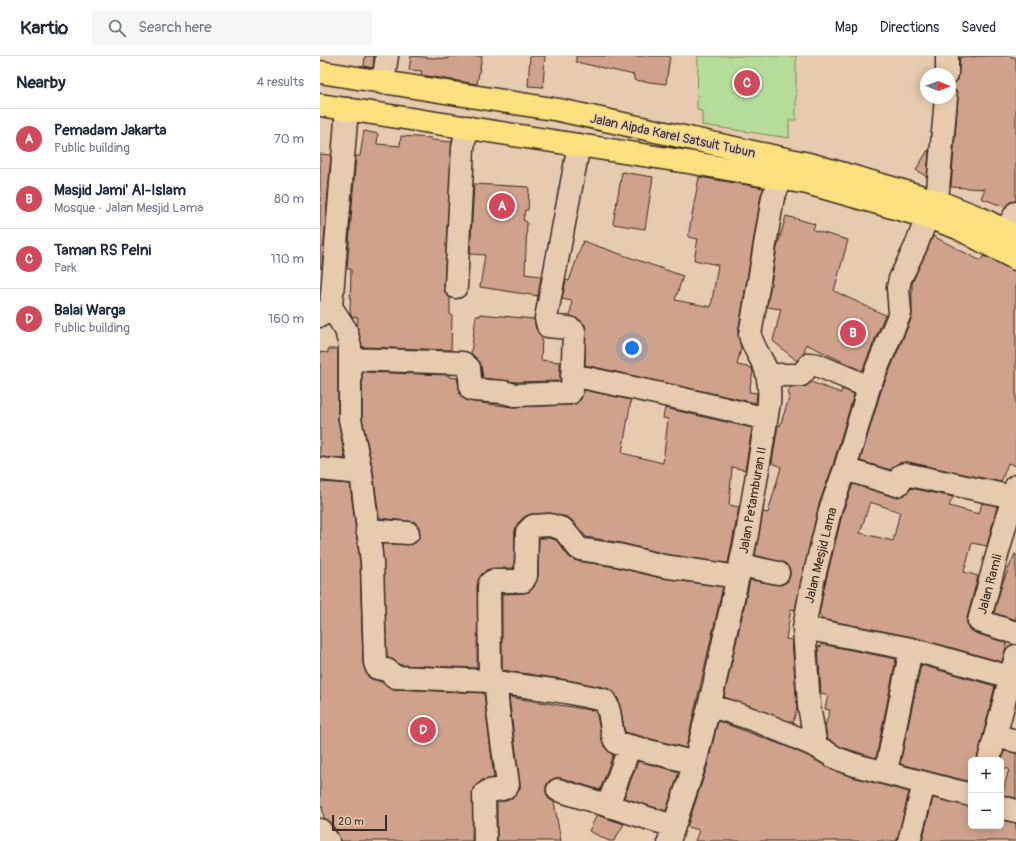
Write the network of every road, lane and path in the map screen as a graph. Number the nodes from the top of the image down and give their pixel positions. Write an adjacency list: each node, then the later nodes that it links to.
1 (387, 56): 5 (street)
2 (947, 56): 3 (street)
3 (947, 68)
4 (320, 72): 5 (main road, Jalan Aipda Karel Satsuit Tubun)
5 (383, 83): 11 (main road, Jalan Aipda Karel Satsuit Tubun)
6 (945, 104): 12 (street, Jalan Mesjid Lama)
7 (320, 105): 8 (main road, Jalan Aipda Karel Satsuit Tubun)
8 (347, 109): 9 (main road, Jalan Aipda Karel Satsuit Tubun); 16 (street)
9 (467, 127): 10 (main road, Jalan Aipda Karel Satsuit Tubun); 15 (street)
10 (579, 145): 11 (main road, Jalan Aipda Karel Satsuit Tubun); 18 (street)
11 (785, 169): 12 (main road, Jalan Aipda Karel Satsuit Tubun); 19 (street, Jalan Petamburan II)
12 (932, 209): 13 (main road, Jalan Aipda Karel Satsuit Tubun); 14 (main road, Jalan Aipda Karel Satsuit Tubun); 20 (street, Jalan Mesjid Lama)
13 (1012, 227)
14 (1016, 259)
15 (456, 287)
16 (325, 312): 17 (street)
17 (350, 359): 18 (street); 24 (street)
18 (572, 375): 21 (street)
19 (767, 375): 20 (street); 21 (street, Jalan Petamburan II)
20 (869, 388): 23 (street, Jalan Mesjid Lama)
21 (766, 420): 28 (street, Jalan Petamburan II)
22 (320, 469): 24 (street)
23 (845, 469): 25 (street); 30 (street, Jalan Mesjid Lama)
24 (361, 473): 26 (street)
25 (1014, 492): 31 (street, Jalan Ramli)
26 (367, 530): 27 (street); 35 (street)
27 (408, 533)
28 (739, 571): 29 (street); 35 (street); 36 (street, Jalan Petamburan II)
29 (778, 573)
30 (804, 628): 32 (street); 39 (street, Jalan Mesjid Lama)
31 (1016, 633)
32 (912, 649): 34 (street); 42 (street)
33 (1016, 656): 34 (street)
34 (1010, 677): 37 (street)
35 (493, 682): 38 (street); 52 (street)
36 (709, 706): 39 (street); 41 (street, Jalan Petamburan II)
37 (1006, 739): 40 (street)
38 (630, 746): 41 (street); 46 (street)
39 (816, 746): 42 (street)
40 (991, 757)
41 (695, 763): 50 (street, Jalan Petamburan II)
42 (886, 772): 43 (street)
43 (924, 784): 45 (street); 53 (street)
44 (558, 790): 50 (street)
45 (968, 794)
46 (611, 797)
47 (1004, 808): 48 (street)
48 (1016, 811)
49 (320, 830): 51 (street)
50 (672, 837)
51 (328, 841)
52 (485, 841)
53 (909, 841)

